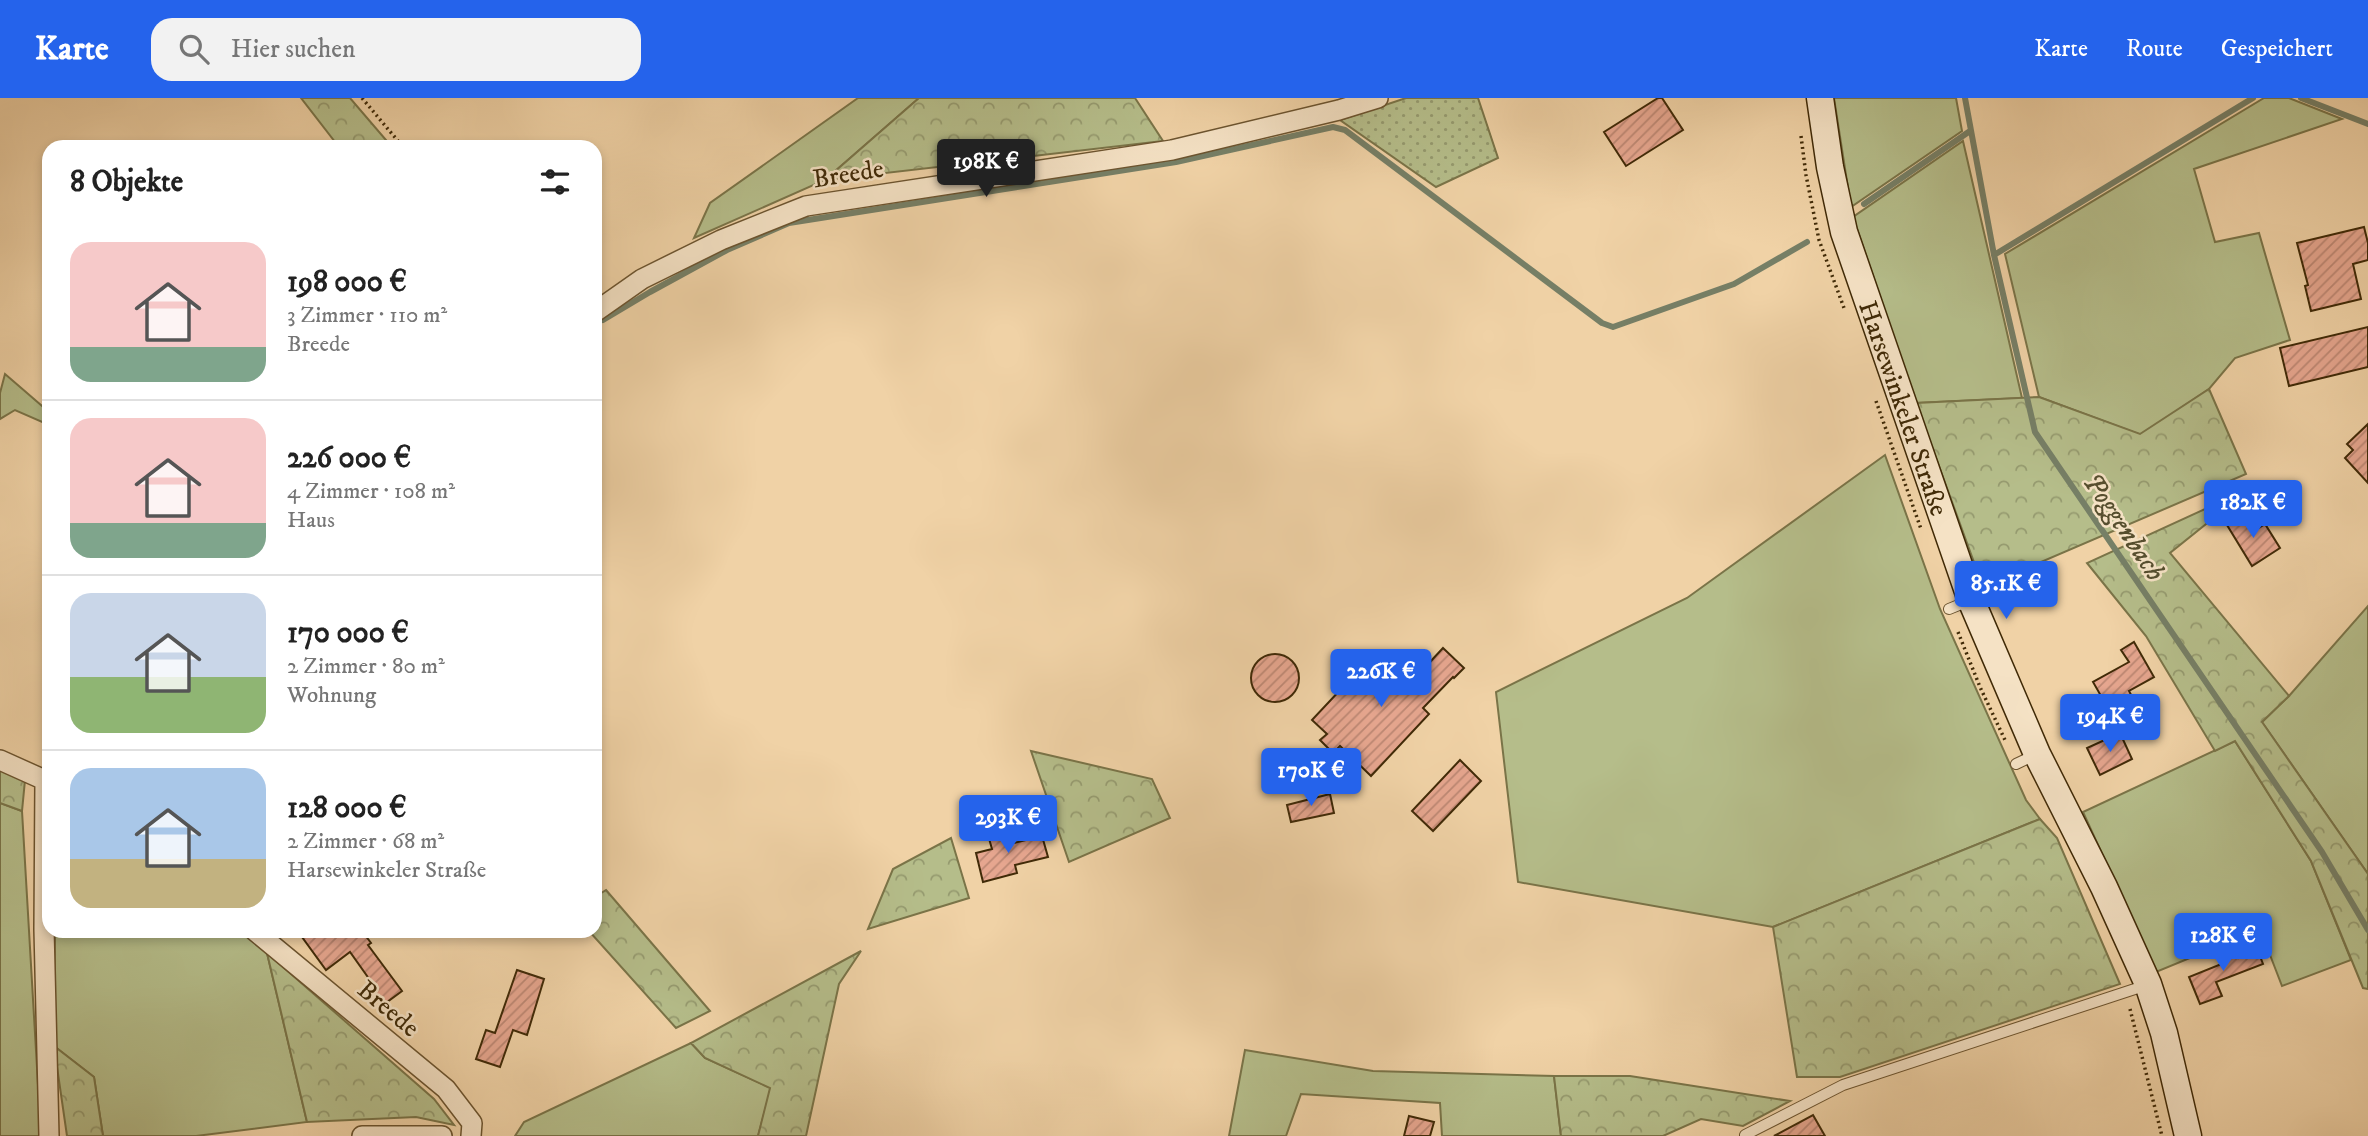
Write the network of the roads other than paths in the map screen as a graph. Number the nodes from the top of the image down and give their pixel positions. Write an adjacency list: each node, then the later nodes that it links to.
1 (1378, 98): 3 (street, Breede)
2 (1820, 98): 8 (street, Harsewinkeler Straße)
3 (602, 307)
4 (0, 760): 5 (street)
5 (42, 777)
6 (44, 938): 10 (street)
7 (263, 938): 13 (street, Breede)
8 (2148, 984): 9 (lane); 14 (street, Harsewinkeler Straße)
9 (1745, 1135)
10 (50, 1136)
11 (362, 1136): 12 (street)
12 (442, 1136)
13 (471, 1136)
14 (2188, 1136)

